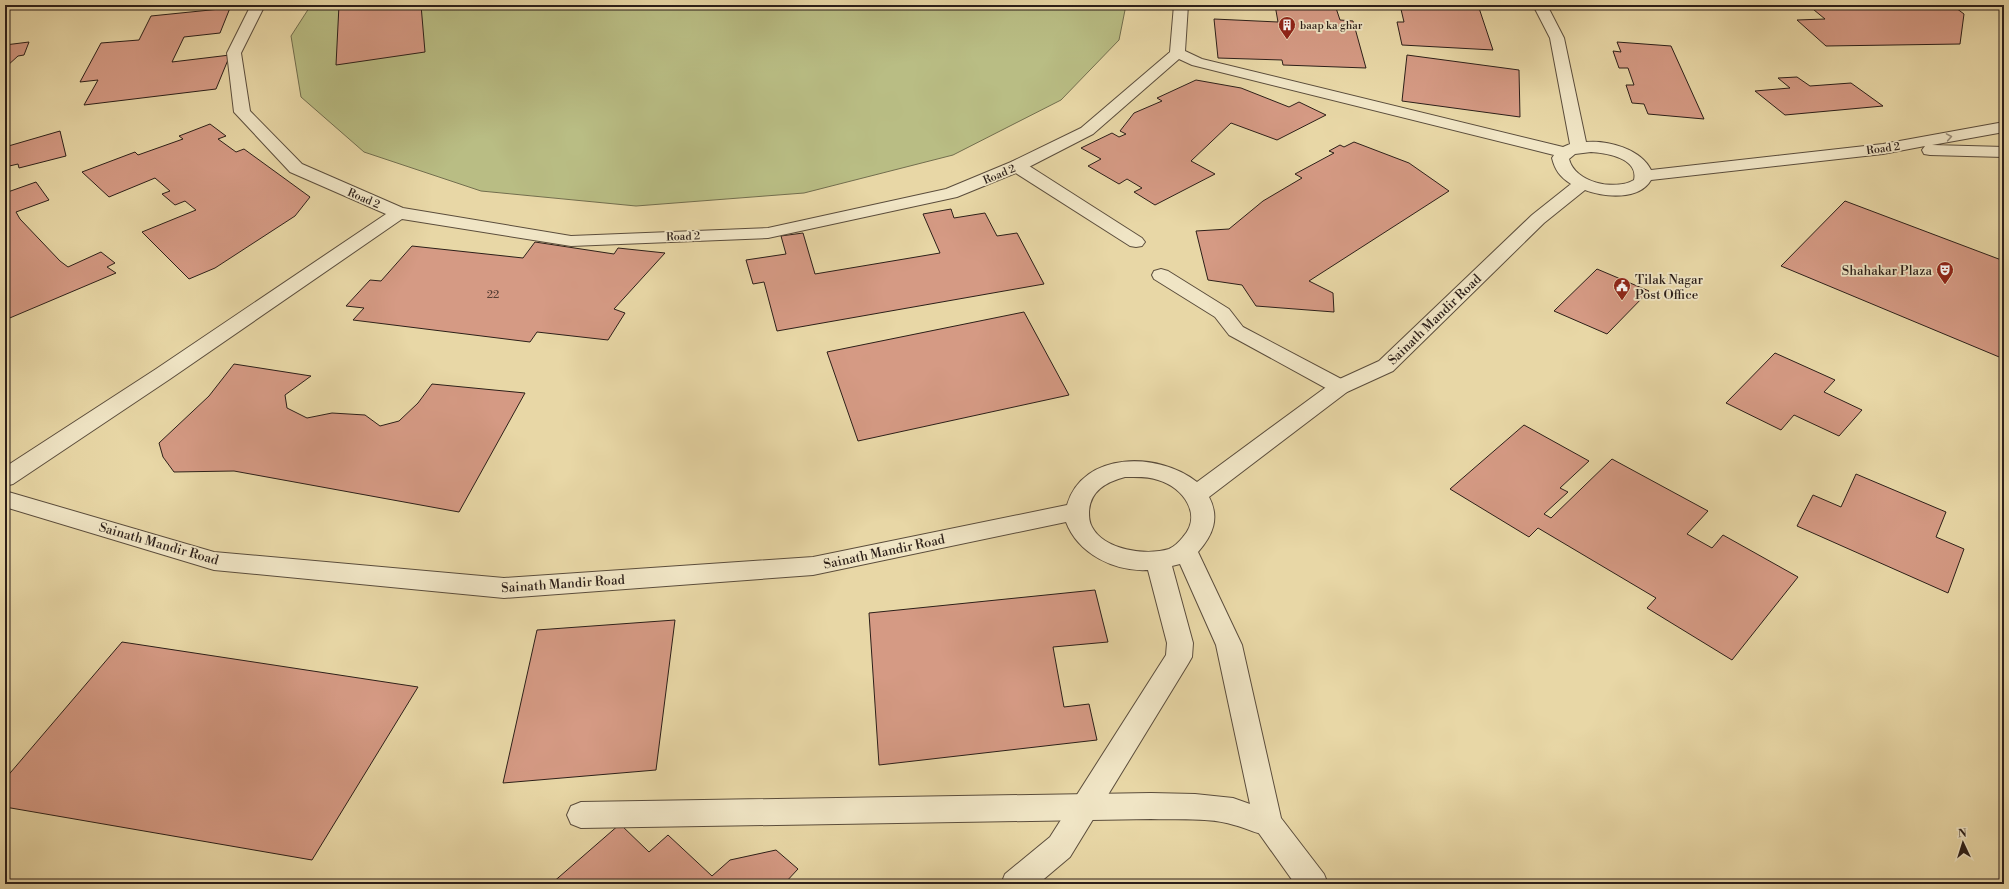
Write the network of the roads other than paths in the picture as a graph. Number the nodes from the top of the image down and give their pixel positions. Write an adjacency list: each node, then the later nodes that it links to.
1 (258, 5): 12 (street, Road 2)
2 (1182, 5): 4 (street)
3 (1540, 5): 7 (street)
4 (1177, 53): 7 (street); 9 (street, Road 2)
5 (2004, 127): 6 (street, Road 2, one-way to 5)
6 (1883, 149): 8 (street); 10 (street, Road 2)
7 (1572, 150): 10 (street); 11 (street)
8 (2004, 152)
9 (1017, 166): 12 (street, Road 2); 13 (street)
10 (1644, 176): 11 (street)
11 (1582, 183): 15 (street, Sainath Mandir Road)
12 (399, 213): 16 (street)
13 (1136, 242)
14 (1161, 275): 15 (street)
15 (1340, 387): 17 (street, Sainath Mandir Road)
16 (5, 478)
17 (1196, 495): 19 (street); 20 (street)
18 (5, 498): 19 (street, Sainath Mandir Road)
19 (1077, 511): 21 (street)
20 (1186, 551): 21 (street); 24 (street)
21 (1158, 560): 22 (street)
22 (1085, 807): 23 (street); 24 (street); 25 (street)
23 (581, 815)
24 (1268, 823): 26 (street)
25 (1016, 884)
26 (1313, 884)

